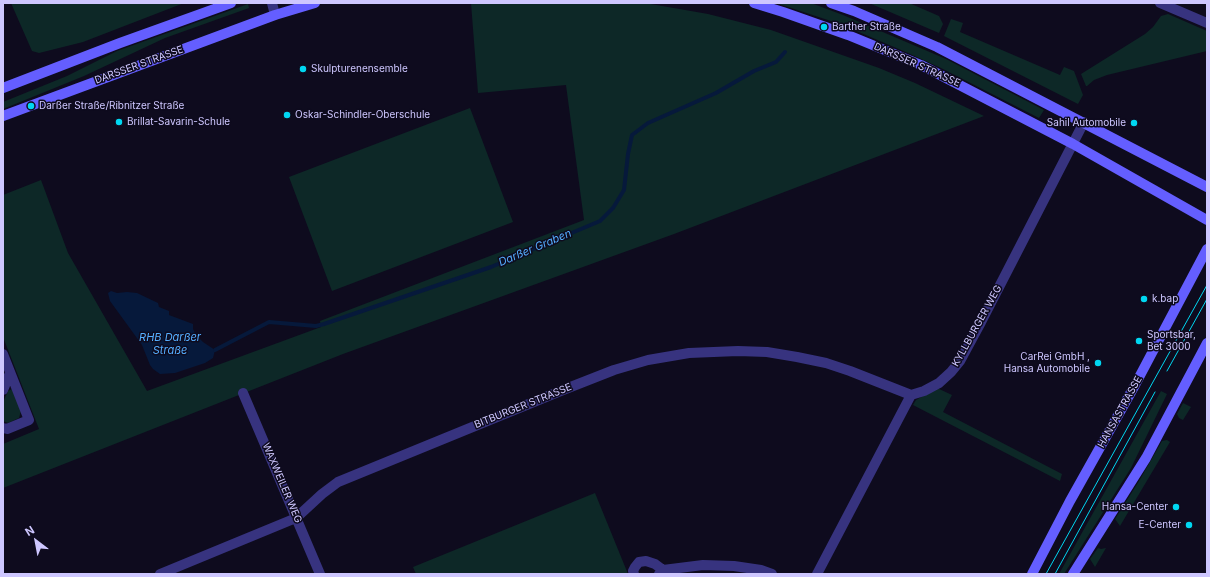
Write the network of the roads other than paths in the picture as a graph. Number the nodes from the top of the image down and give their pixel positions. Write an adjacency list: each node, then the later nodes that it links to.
1 (231, 3): 9 (main road)
2 (272, 3): 7 (street)
3 (315, 3): 7 (main road, DARSSER STRASSE)
4 (754, 3): 12 (main road, DARSSER STRASSE)
5 (831, 3): 11 (main road)
6 (1160, 3): 8 (street)
7 (275, 15): 10 (main road, DARSSER STRASSE)
8 (1207, 23)
9 (3, 88)
10 (3, 116)
11 (1084, 122): 12 (street); 13 (main road)
12 (1073, 144): 14 (main road, DARSSER STRASSE); 21 (street, KYLLBURGER WEG)
13 (1207, 187)
14 (1207, 220)
15 (1207, 249): 30 (main road, HANSASTRASSE)
16 (1207, 343): 31 (main road)
17 (3, 354): 18 (street)
18 (10, 373): 19 (street); 22 (street)
19 (3, 390)
20 (243, 393): 23 (street, WAXWEILER WEG)
21 (911, 395): 23 (street, BITBURGER STRASSE); 29 (street)
22 (3, 428)
23 (296, 518): 25 (street, BITBURGER STRASSE); 26 (street, WAXWEILER WEG)
24 (661, 572): 27 (street); 28 (street)
25 (160, 574)
26 (320, 574)
27 (634, 574)
28 (772, 574)
29 (817, 574)
30 (1032, 574)
31 (1073, 574)

